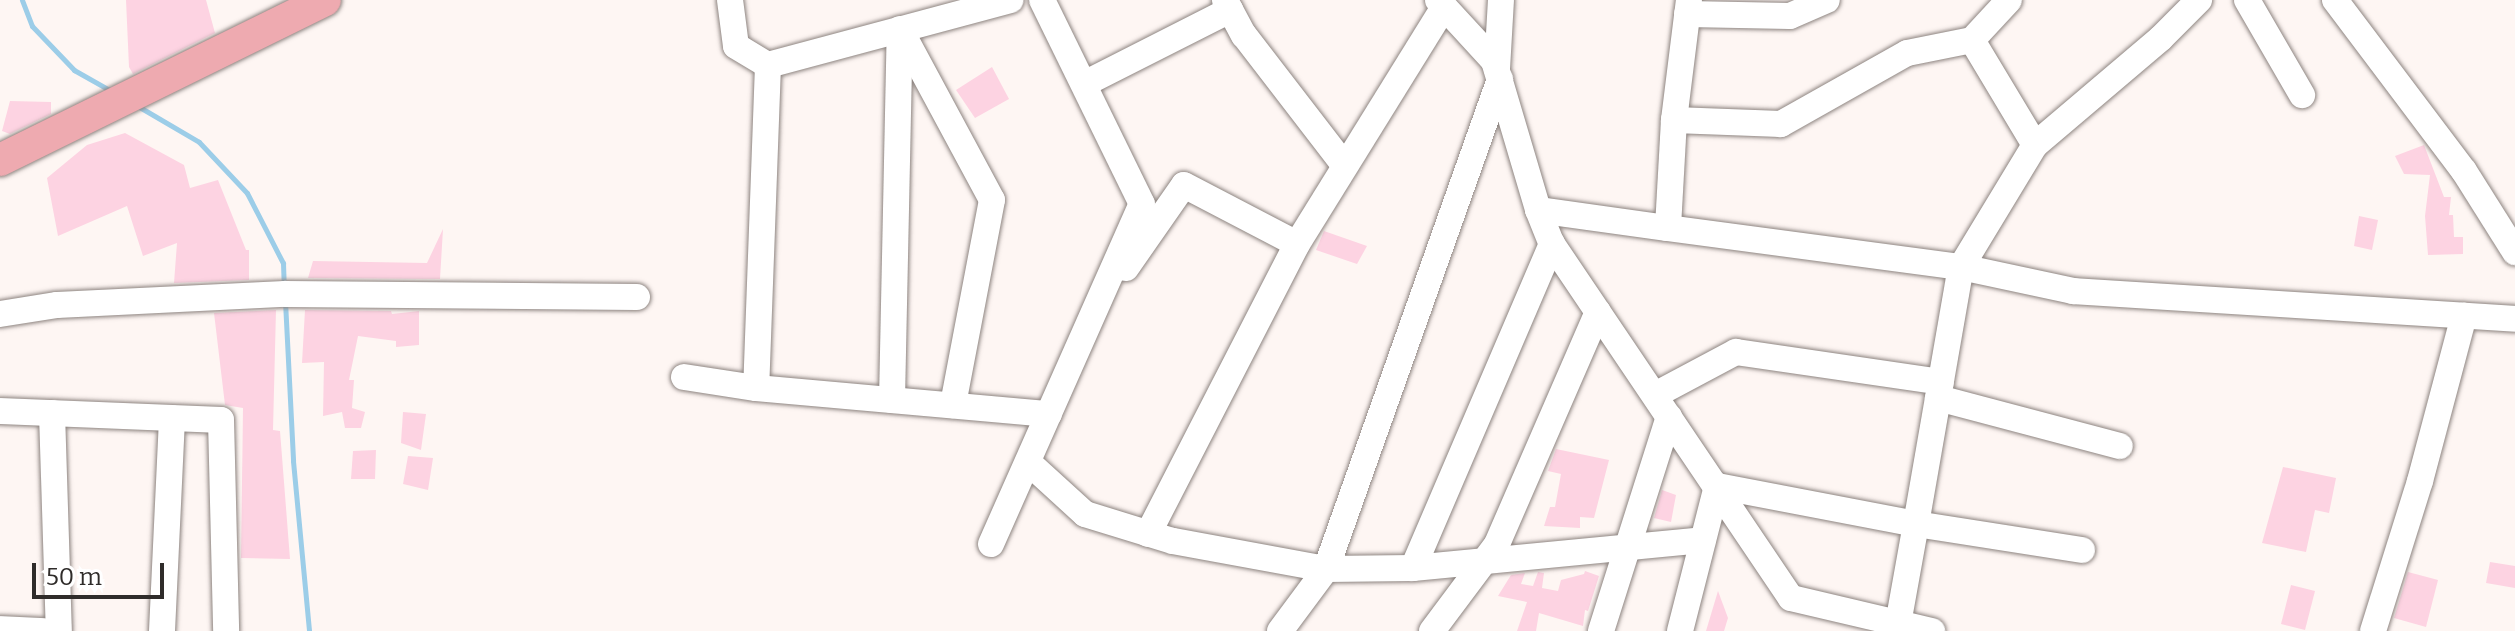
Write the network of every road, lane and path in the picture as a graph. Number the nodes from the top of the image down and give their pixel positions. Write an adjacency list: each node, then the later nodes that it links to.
1 (325, 0): 22 (main road)
2 (730, 0): 16 (street)
3 (1010, 0): 14 (street)
4 (1042, 0): 18 (street)
5 (1501, 0): 17 (street)
6 (1827, 0): 13 (street)
7 (2009, 0): 15 (street)
8 (2199, 0): 21 (street)
9 (2247, 0): 19 (street)
10 (2335, 0): 28 (street)
11 (1441, 4): 17 (street); 23 (street)
12 (1227, 5): 18 (street); 23 (street)
13 (1688, 7): 20 (street)
14 (900, 29): 16 (street); 39 (street); 40 (street)
15 (1972, 40): 20 (street); 21 (street)
16 (768, 65): 37 (street)
17 (1498, 74): 24 (street); 57 (street)
18 (1084, 84): 34 (street)
19 (2302, 95)
20 (1674, 120): 25 (street)
21 (2035, 145): 29 (street)
22 (5, 153)
23 (1345, 166): 26 (street)
24 (1538, 210): 25 (street); 27 (street)
25 (1668, 228): 29 (street)
26 (1297, 244): 34 (street); 50 (street)
27 (1552, 244): 31 (street); 56 (street)
28 (2515, 252)
29 (1961, 267): 33 (street); 38 (street)
30 (637, 297): 32 (street)
31 (1598, 312): 41 (street); 55 (street)
32 (0, 314)
33 (2464, 316): 35 (street); 69 (street)
34 (1092, 317): 44 (street)
35 (2515, 319)
36 (684, 377): 37 (street)
37 (756, 388): 39 (street)
38 (1939, 390): 41 (street); 46 (street); 49 (street)
39 (892, 400): 40 (street)
40 (953, 405): 44 (street)
41 (1662, 406): 48 (street); 53 (street)
42 (0, 411): 43 (street)
43 (52, 413): 45 (street); 61 (street)
44 (1049, 414): 47 (street)
45 (172, 418): 62 (street); 63 (street)
46 (2120, 446)
47 (1028, 462): 50 (street); 52 (street)
48 (1717, 486): 49 (street); 51 (street); 58 (street)
49 (1916, 524): 54 (street); 58 (street)
50 (1148, 534): 57 (street)
51 (1703, 540): 53 (street); 67 (street)
52 (991, 544)
53 (1625, 549): 55 (street); 66 (street)
54 (2082, 550)
55 (1485, 561): 56 (street); 65 (street)
56 (1413, 568): 57 (street)
57 (1326, 569): 64 (street)
58 (1898, 624): 68 (street)
59 (0, 629): 60 (street)
60 (43, 631)
61 (59, 631)
62 (162, 631)
63 (226, 631)
64 (1280, 631)
65 (1432, 631)
66 (1601, 631)
67 (1680, 631)
68 (1932, 631)
69 (2373, 631)

